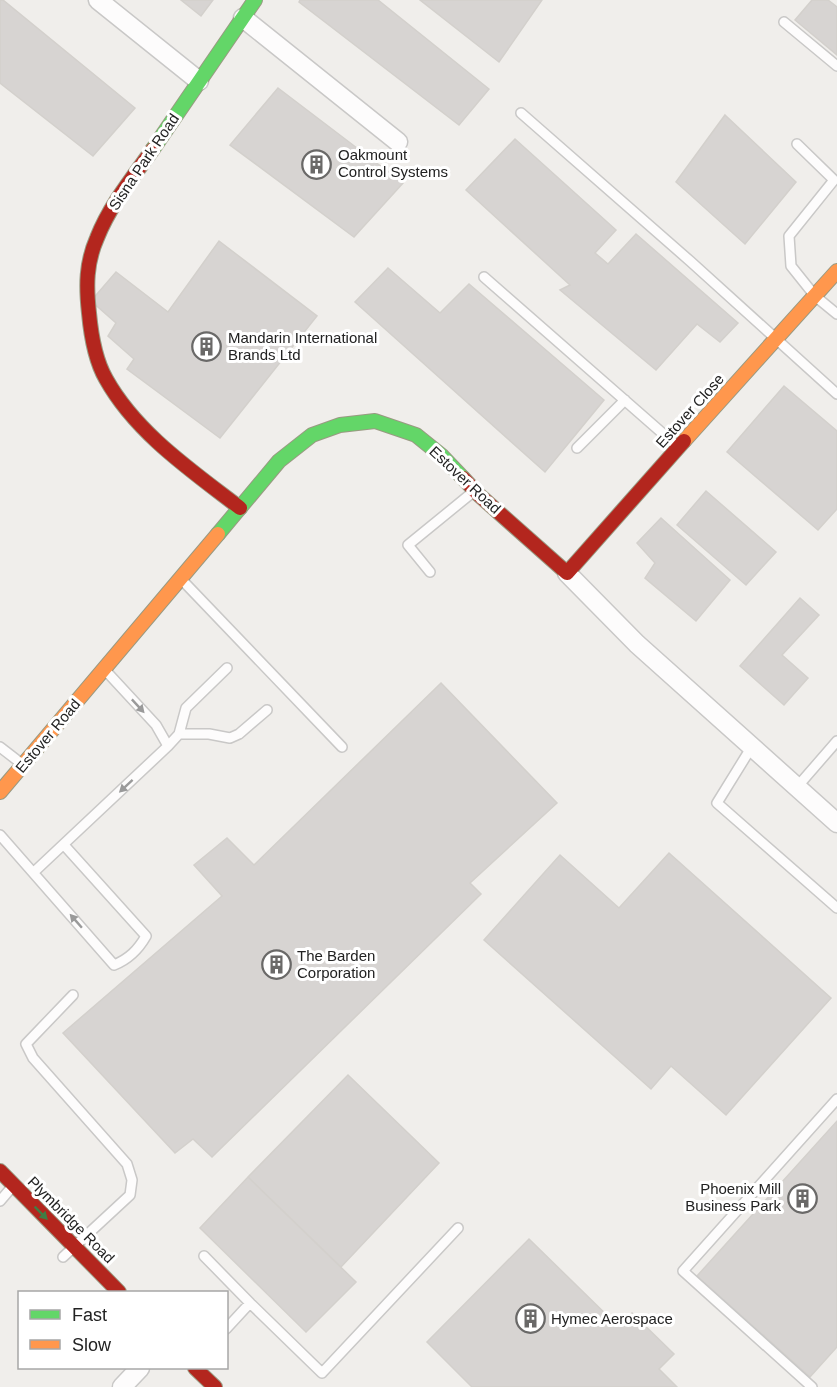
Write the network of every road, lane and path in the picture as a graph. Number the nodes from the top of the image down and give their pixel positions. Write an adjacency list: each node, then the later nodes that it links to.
1 (98, 0): 6 (street)
2 (255, 0): 3 (street, Sisna Park Road)
3 (243, 18): 6 (street, Sisna Park Road); 8 (street)
4 (784, 22): 5 (lane)
5 (837, 66)
6 (200, 81): 20 (street, Sisna Park Road)
7 (521, 113): 14 (lane)
8 (398, 142)
9 (797, 144): 12 (lane)
10 (837, 271): 12 (street, Estover Close)
11 (484, 277): 16 (lane)
12 (815, 296): 13 (lane); 14 (street, Estover Close)
13 (837, 314)
14 (777, 338): 15 (lane); 17 (street, Estover Close)
15 (837, 394)
16 (625, 400): 17 (lane); 18 (lane)
17 (679, 447): 22 (street, Estover Close)
18 (577, 448)
19 (475, 490): 20 (street, Estover Road); 21 (lane); 22 (street, Estover Road)
20 (240, 508): 23 (street, Estover Road)
21 (430, 572)
22 (567, 573): 32 (street, Estover Road)
23 (180, 578): 25 (street, Estover Road); 31 (lane)
24 (227, 668): 27 (lane)
25 (104, 669): 29 (lane, one-way to 29); 33 (street, Estover Road)
26 (267, 710): 27 (lane)
27 (179, 734): 29 (lane)
28 (837, 741): 34 (lane)
29 (168, 746): 38 (lane, one-way to 38)
30 (0, 747): 33 (lane)
31 (342, 747)
32 (751, 748): 34 (street, Estover Road); 40 (lane)
33 (24, 765): 35 (street, Estover Road)
34 (797, 787): 36 (street, Estover Road)
35 (0, 792)
36 (837, 822)
37 (0, 835): 39 (lane)
38 (64, 845): 39 (lane); 39 (lane, one-way to 39)
39 (34, 872)
40 (837, 908)
41 (73, 995): 47 (lane)
42 (837, 1099): 57 (lane)
43 (0, 1171): 44 (street, Plymbridge Road)
44 (14, 1185): 45 (lane); 47 (street, Plymbridge Road, one-way to 47)
45 (3, 1200)
46 (458, 1228): 51 (lane)
47 (75, 1247): 49 (lane); 50 (street, Plymbridge Road)
48 (204, 1256): 51 (lane)
49 (63, 1257)
50 (117, 1291)
51 (250, 1303): 52 (lane)
52 (228, 1327)
53 (139, 1369): 55 (street)
54 (190, 1373): 56 (street)
55 (122, 1387)
56 (215, 1387)
57 (812, 1387)

